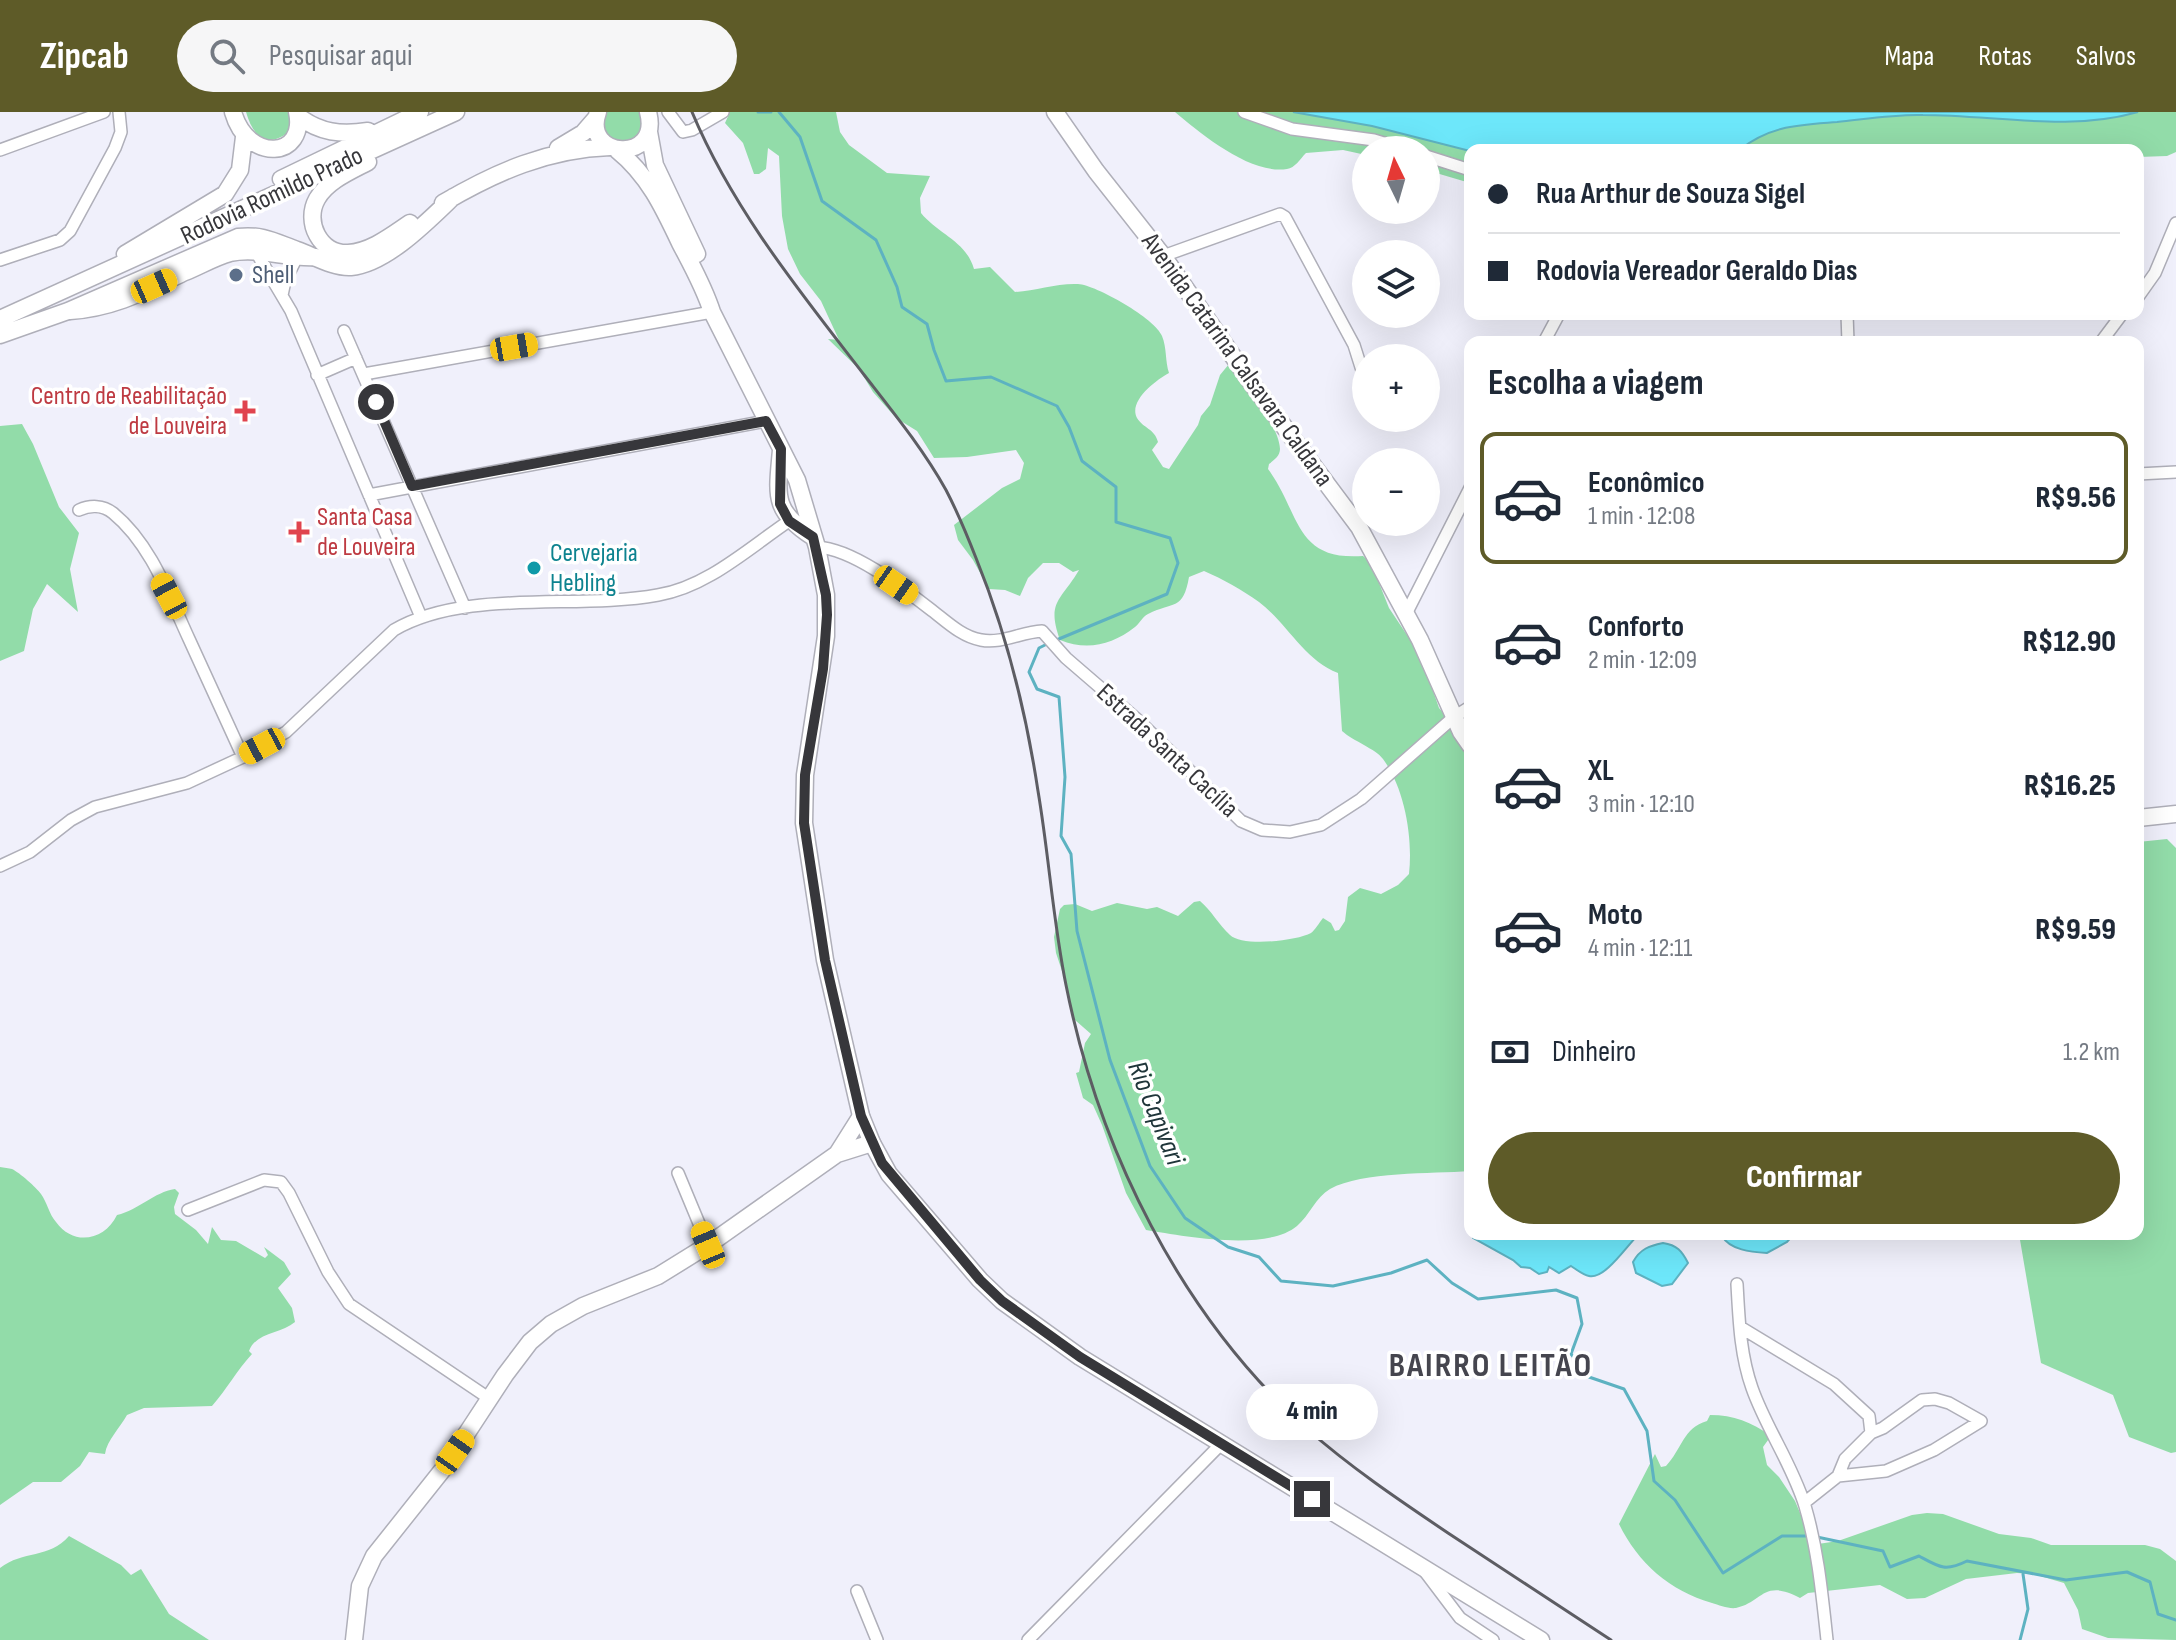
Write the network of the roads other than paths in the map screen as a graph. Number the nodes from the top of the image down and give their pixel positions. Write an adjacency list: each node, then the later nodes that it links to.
1 (104, 112): 18 (street)
2 (119, 112): 29 (street)
3 (233, 112): 15 (main road)
4 (420, 112): 14 (main road, Rodovia Romildo Prado)
5 (456, 112): 14 (main road, Rodovia Romildo Prado)
6 (648, 112): 13 (main road)
7 (668, 112): 8 (street)
8 (723, 112)
9 (1055, 112): 25 (main road, Avenida Catarina Calsavara Caldana)
10 (1244, 112): 16 (street)
11 (298, 114): 14 (main road); 15 (main road)
12 (597, 115): 17 (main road); 19 (main road)
13 (649, 132): 17 (main road); 30 (main road)
14 (385, 136): 22 (main road); 26 (main road, Rodovia Romildo Prado); 36 (main road, Rodovia Romildo Prado)
15 (244, 137): 26 (main road)
16 (1352, 137)
17 (614, 148): 19 (main road); 30 (main road)
18 (0, 150)
19 (543, 157): 22 (main road)
20 (1440, 160): 21 (street)
21 (1464, 168)
22 (453, 197): 27 (main road)
23 (2176, 223): 31 (street)
24 (256, 252): 28 (main road); 32 (street); 34 (main road)
25 (1163, 256): 39 (street); 57 (main road, Avenida Catarina Calsavara Caldana)
26 (120, 257): 33 (main road, Rodovia Romildo Prado)
27 (316, 257): 28 (main road); 34 (main road)
28 (296, 259): 32 (street)
29 (0, 260)
30 (702, 283): 35 (main road)
31 (2144, 289)
32 (282, 296): 42 (street)
33 (0, 308)
34 (68, 311): 38 (main road)
35 (712, 312): 41 (street); 43 (main road)
36 (0, 319)
37 (344, 331): 40 (street)
38 (0, 335)
39 (1353, 344)
40 (356, 358): 41 (street); 42 (street)
41 (364, 374): 49 (street)
42 (317, 375): 50 (street)
43 (766, 421): 44 (main road); 49 (street)
44 (781, 449): 47 (main road); 48 (main road)
45 (2176, 472): 46 (street)
46 (2144, 474)
47 (797, 480): 48 (main road); 52 (main road)
48 (779, 483): 54 (main road)
49 (412, 486): 50 (street); 56 (street)
50 (369, 495): 58 (street)
51 (1464, 500): 57 (street)
52 (806, 508): 54 (main road); 55 (main road)
53 (79, 510): 62 (street)
54 (789, 521): 55 (main road); 56 (street)
55 (815, 542): 60 (street, Estrada Santa Cacília); 66 (main road)
56 (465, 608): 58 (street)
57 (1406, 614): 60 (main road, Avenida Catarina Calsavara Caldana)
58 (421, 617): 62 (street)
59 (1464, 711): 60 (street, Estrada Santa Cacília)
60 (1454, 717): 61 (main road, Avenida Catarina Calsavara Caldana)
61 (1464, 734)
62 (243, 757): 65 (street)
63 (2176, 814): 64 (main road)
64 (2144, 817)
65 (0, 866)
66 (861, 1116): 67 (main road); 68 (main road)
67 (872, 1143): 68 (main road); 76 (main road)
68 (837, 1154): 71 (main road)
69 (678, 1173): 71 (street)
70 (188, 1210): 74 (street)
71 (708, 1245): 74 (main road)
72 (1737, 1284): 73 (street)
73 (1740, 1327): 75 (street); 78 (street)
74 (490, 1399): 81 (main road)
75 (1871, 1433): 77 (street); 77 (street)
76 (1222, 1443): 79 (main road); 83 (street)
77 (1838, 1476): 78 (street)
78 (1804, 1503): 86 (street)
79 (1421, 1566): 84 (street); 85 (main road)
80 (857, 1591): 82 (street)
81 (354, 1640)
82 (877, 1640)
83 (1028, 1640)
84 (1493, 1640)
85 (1541, 1640)
86 (1827, 1640)

